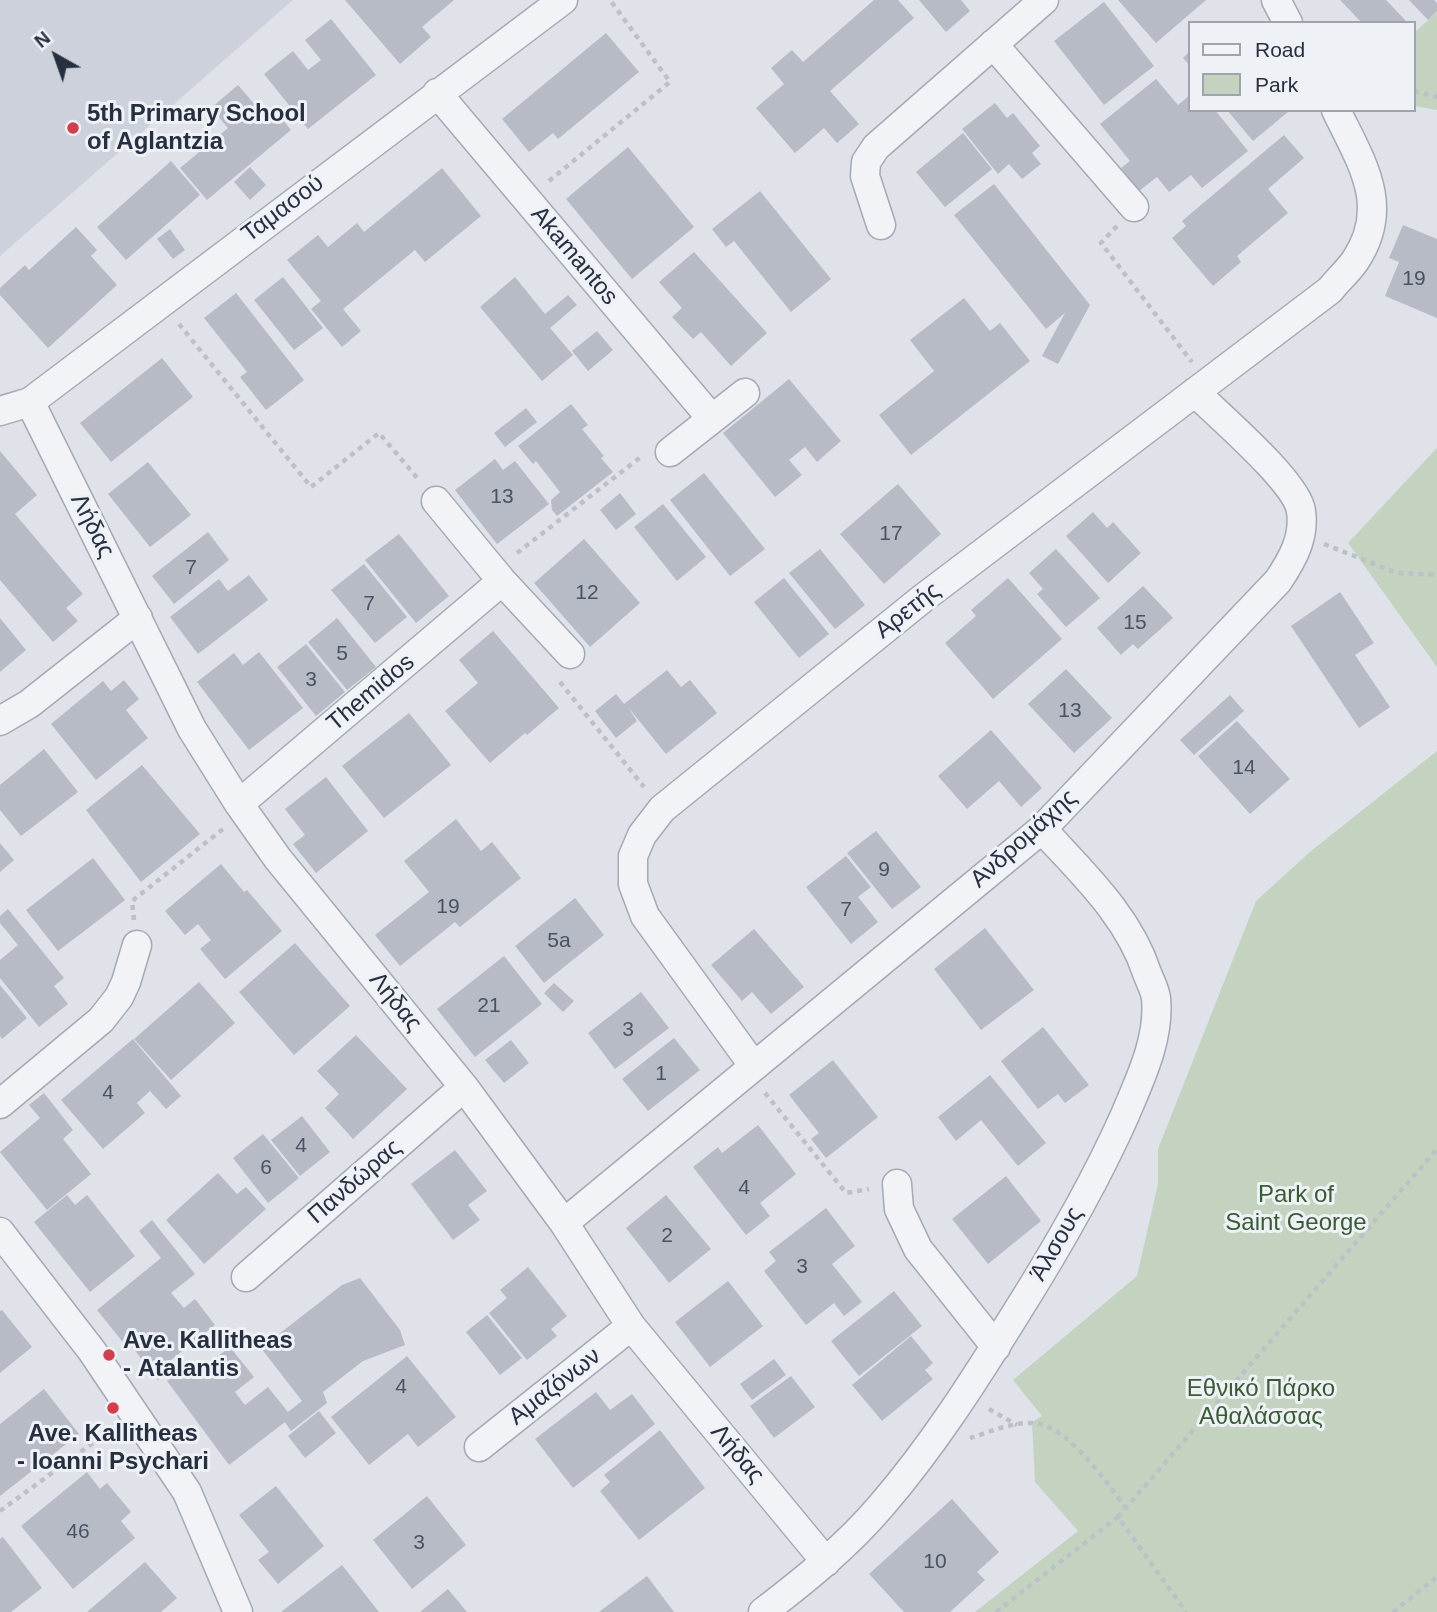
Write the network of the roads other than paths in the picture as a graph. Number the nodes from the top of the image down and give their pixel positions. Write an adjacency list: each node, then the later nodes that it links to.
1 (563, 0): 6 (street, Ταμασού)
2 (1044, 0): 5 (street)
3 (1276, 0): 4 (street)
4 (1287, 21)
5 (993, 44): 8 (street); 9 (street)
6 (437, 93): 12 (street, Ταμασού); 14 (street, Akamantos)
7 (1337, 112): 10 (street, Αρετής)
8 (1134, 207)
9 (881, 225)
10 (1201, 387): 22 (street, Ανδρομάχης); 24 (street, Αρετής)
11 (745, 393): 14 (street)
12 (30, 402): 13 (street, Ταμασού); 18 (street, Λήδας)
13 (0, 411)
14 (712, 419): 15 (street)
15 (670, 452)
16 (436, 501): 17 (street)
17 (498, 576): 19 (street); 21 (street, Themidos)
18 (138, 618): 20 (street); 21 (street, Λήδας)
19 (570, 654)
20 (0, 721)
21 (242, 808): 25 (street, Λήδας)
22 (1042, 829): 24 (street, Ανδρομάχης); 32 (street, Άλσους)
23 (136, 945): 26 (street)
24 (750, 1068): 28 (street, Ανδρομάχης)
25 (464, 1087): 28 (street, Λήδας); 30 (street, Πανδώρας)
26 (0, 1104)
27 (897, 1184): 32 (street)
28 (564, 1223): 31 (street, Λήδας)
29 (0, 1232): 35 (street)
30 (246, 1278)
31 (631, 1326): 33 (street, Αμαζόνων); 34 (street, Λήδας)
32 (996, 1347): 34 (street, Άλσους)
33 (479, 1447)
34 (825, 1562): 36 (street, Άλσους)
35 (239, 1612)
36 (763, 1612)

